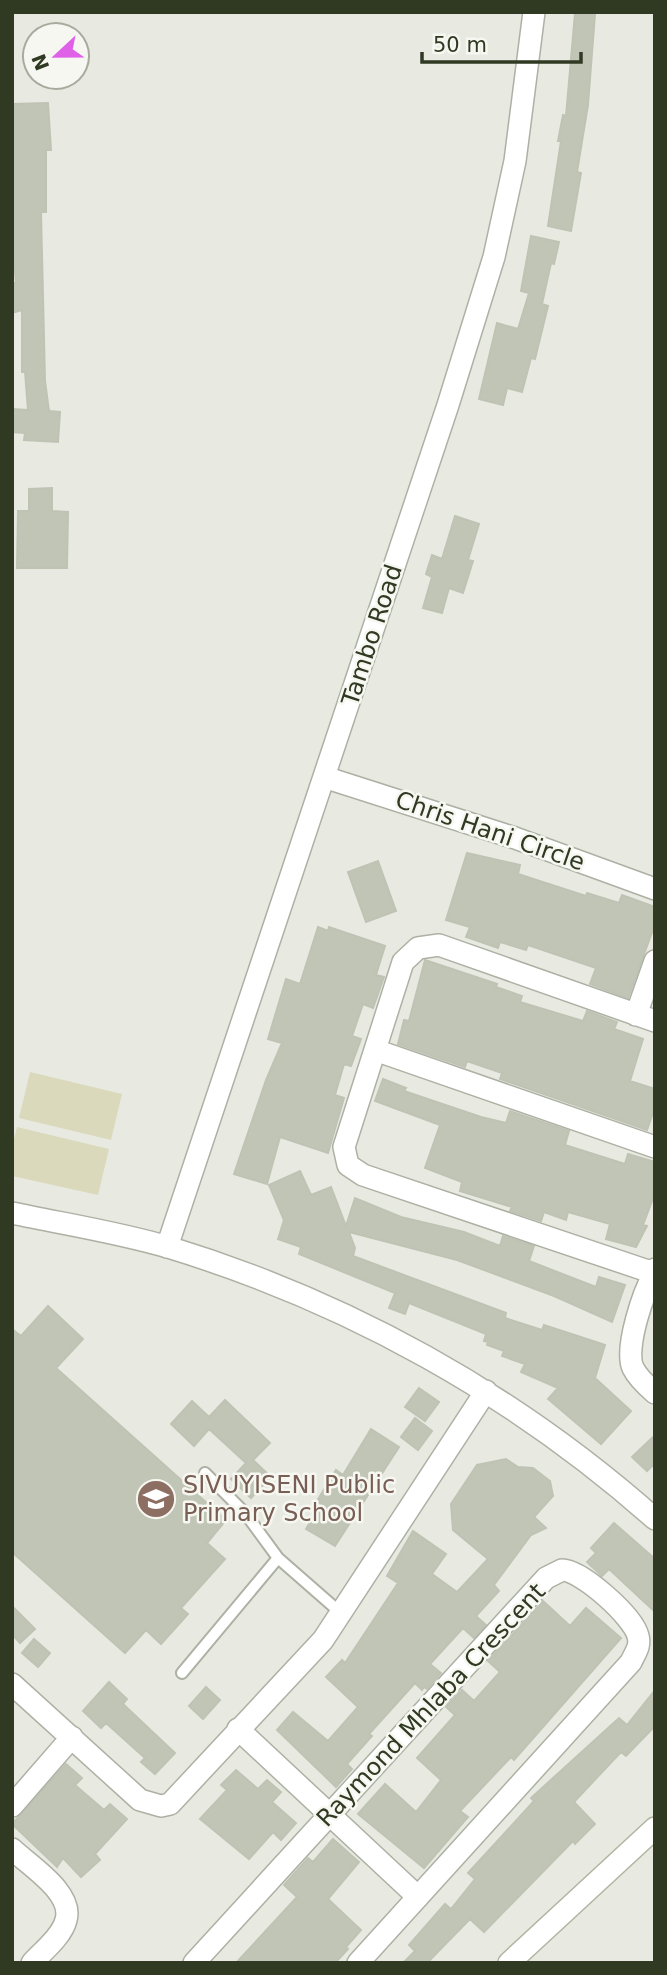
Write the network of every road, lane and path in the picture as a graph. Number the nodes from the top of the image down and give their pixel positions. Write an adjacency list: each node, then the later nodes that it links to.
1 (534, 12): 2 (street, Tambo Road)
2 (324, 777): 3 (street, Chris Hani Circle); 9 (street, Tambo Road)
3 (655, 889)
4 (655, 961): 5 (street)
5 (645, 1018): 6 (street)
6 (375, 1050): 7 (street); 10 (street)
7 (655, 1147)
8 (12, 1213): 9 (street)
9 (167, 1247): 11 (street)
10 (654, 1272): 12 (street)
11 (486, 1391): 14 (street); 16 (street)
12 (655, 1393)
13 (205, 1473): 15 (lane)
14 (655, 1519)
15 (278, 1558): 16 (lane); 17 (lane)
16 (342, 1614): 19 (street)
17 (182, 1673)
18 (12, 1684): 20 (street)
19 (238, 1729): 20 (street); 22 (street)
20 (72, 1737): 21 (street)
21 (12, 1806)
22 (329, 1816): 25 (street); 25 (street, Raymond Mhlaba Crescent); 27 (street, Raymond Mhlaba Crescent)
23 (655, 1828): 29 (street)
24 (12, 1849): 26 (street)
25 (418, 1897): 28 (street, Raymond Mhlaba Crescent)
26 (32, 1963)
27 (194, 1963)
28 (358, 1963)
29 (509, 1963)

